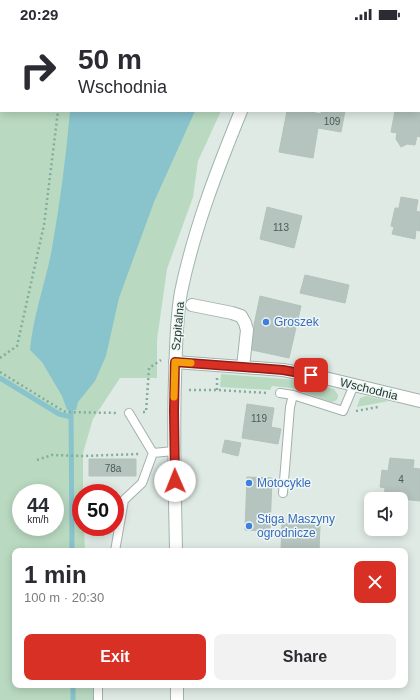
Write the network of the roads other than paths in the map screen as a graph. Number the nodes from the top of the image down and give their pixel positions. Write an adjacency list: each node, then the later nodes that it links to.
1 (241, 112): 3 (main road, Szpitalna)
2 (192, 305): 4 (main road)
3 (175, 362): 4 (main road, Wschodnia); 10 (main road, Szpitalna)
4 (243, 367): 5 (main road, Wschodnia)
5 (354, 385): 7 (lane); 8 (main road, Wschodnia)
6 (280, 393): 7 (lane)
7 (293, 395): 12 (lane)
8 (420, 401)
9 (128, 413): 11 (lane)
10 (174, 451): 11 (lane); 14 (main road, Szpitalna)
11 (153, 453): 13 (lane)
12 (283, 493)
13 (116, 548)
14 (176, 548)
15 (98, 688): 17 (lane)
16 (176, 688): 18 (main road)
17 (98, 700)
18 (177, 700)

